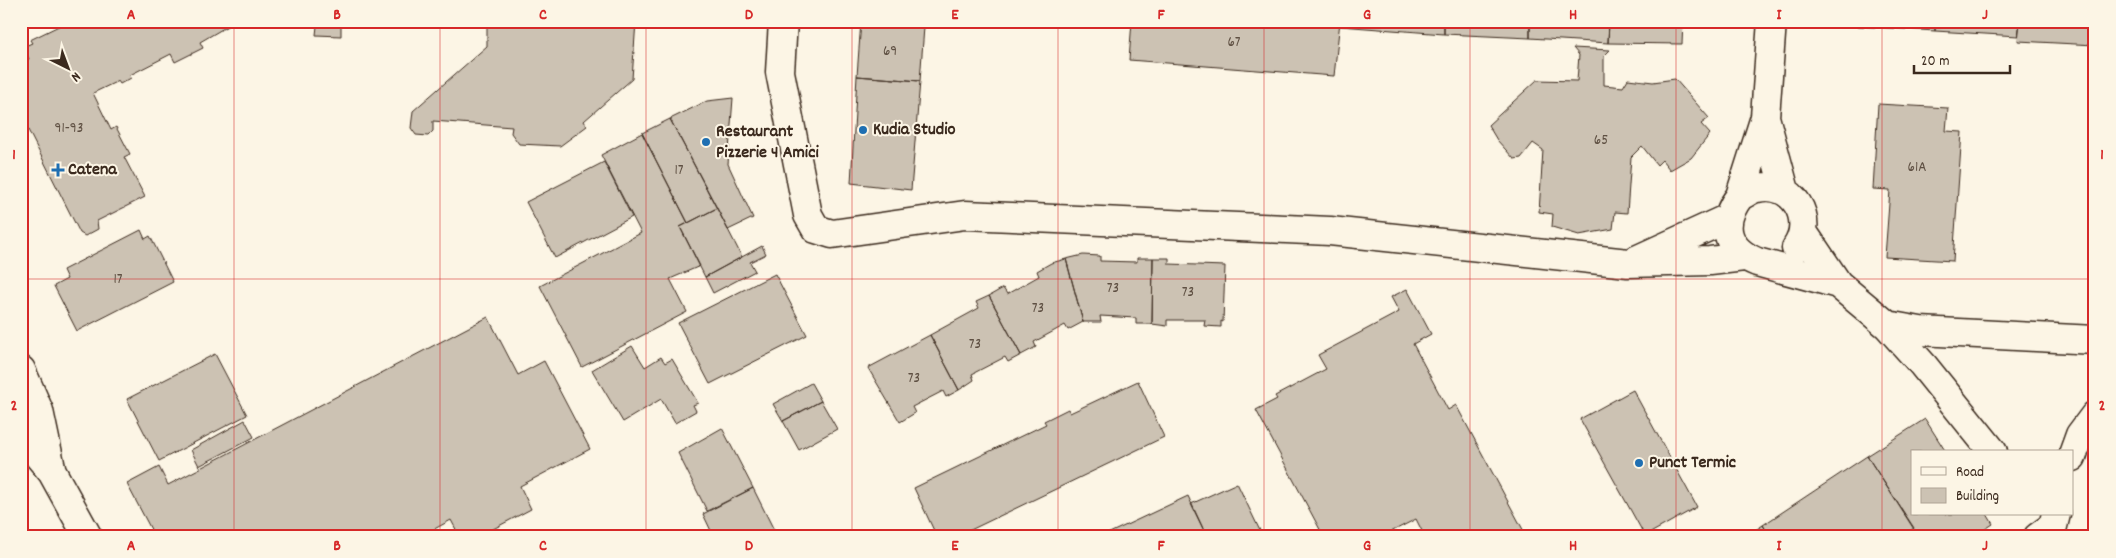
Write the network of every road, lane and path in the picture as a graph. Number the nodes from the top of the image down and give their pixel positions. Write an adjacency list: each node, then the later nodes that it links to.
1 (783, 21): 8 (street)
2 (1772, 21): 3 (street)
3 (1765, 117): 4 (street); 5 (street)
4 (1785, 191): 5 (street); 6 (street)
5 (1734, 207): 7 (street); 8 (street)
6 (1803, 232): 7 (street); 9 (street)
7 (1754, 260): 8 (street); 9 (street)
8 (1628, 263)
9 (1838, 284): 10 (street)
10 (1886, 325): 11 (street); 15 (street)
11 (2095, 340)
12 (21, 370): 17 (street)
13 (2095, 416): 16 (street)
14 (21, 435): 17 (street)
15 (1991, 450)
16 (2074, 452)
17 (52, 472): 18 (street)
18 (88, 537)

